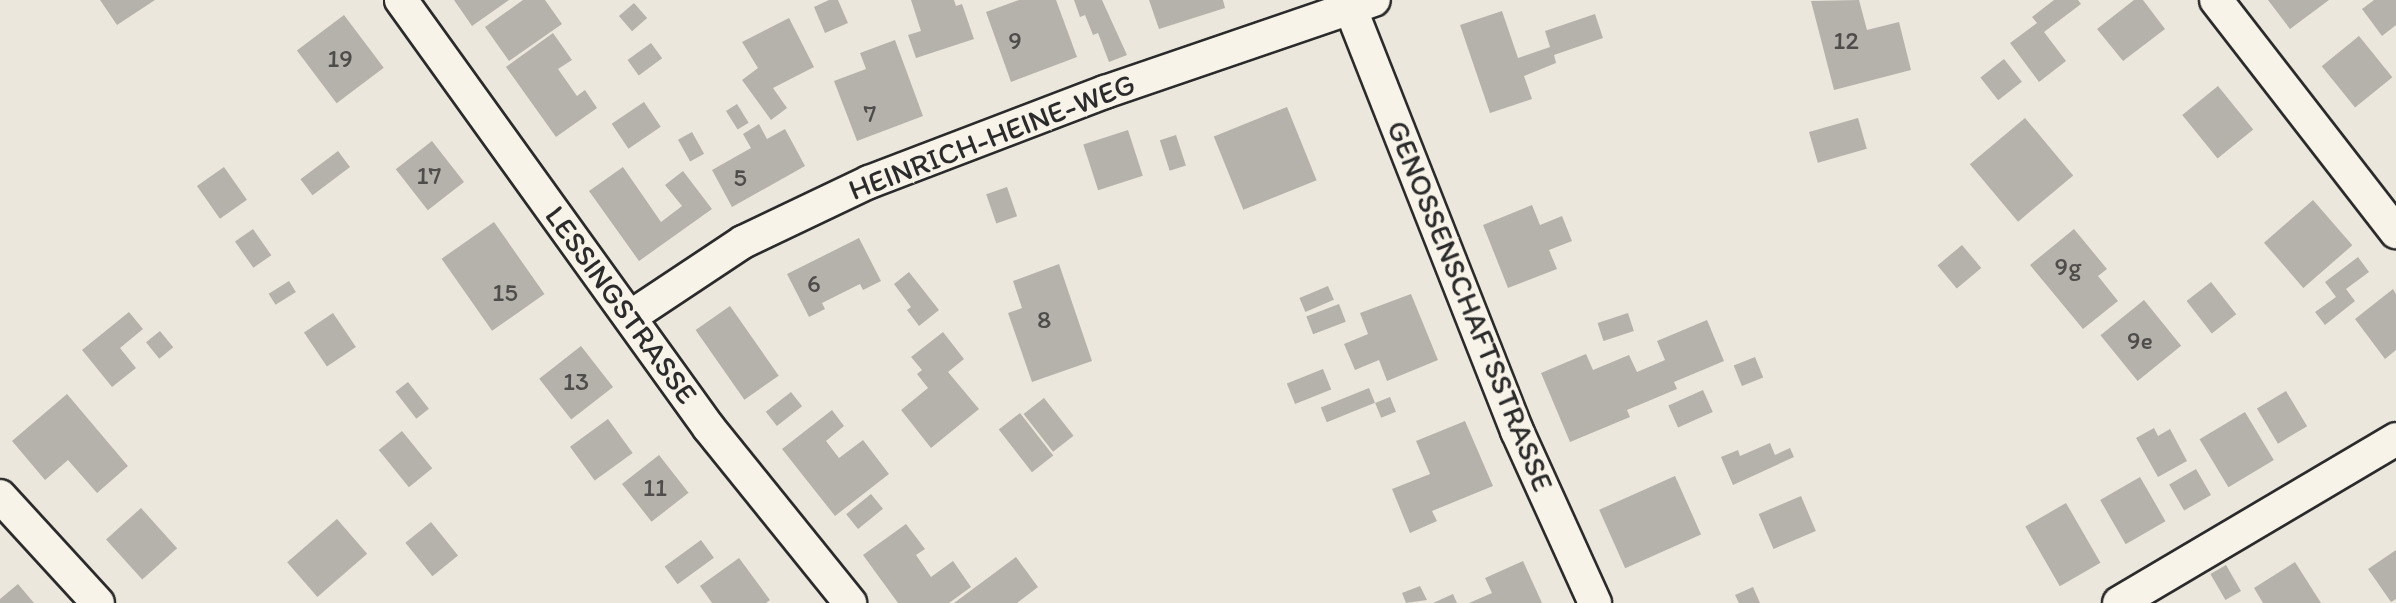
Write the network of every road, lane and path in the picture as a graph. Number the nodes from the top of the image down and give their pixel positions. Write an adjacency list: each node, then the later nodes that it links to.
1 (401, 0): 5 (street, LESSINGSTRASSE)
2 (2216, 0): 4 (street)
3 (1362, 4): 5 (street, HEINRICH-HEINE-WEG); 10 (street, GENOSSENSCHAFTSSTRASSE)
4 (2396, 232)
5 (630, 317): 9 (street, LESSINGSTRASSE)
6 (2396, 439): 11 (street)
7 (0, 496): 8 (street)
8 (98, 603)
9 (850, 603)
10 (1595, 603)
11 (2119, 603)

